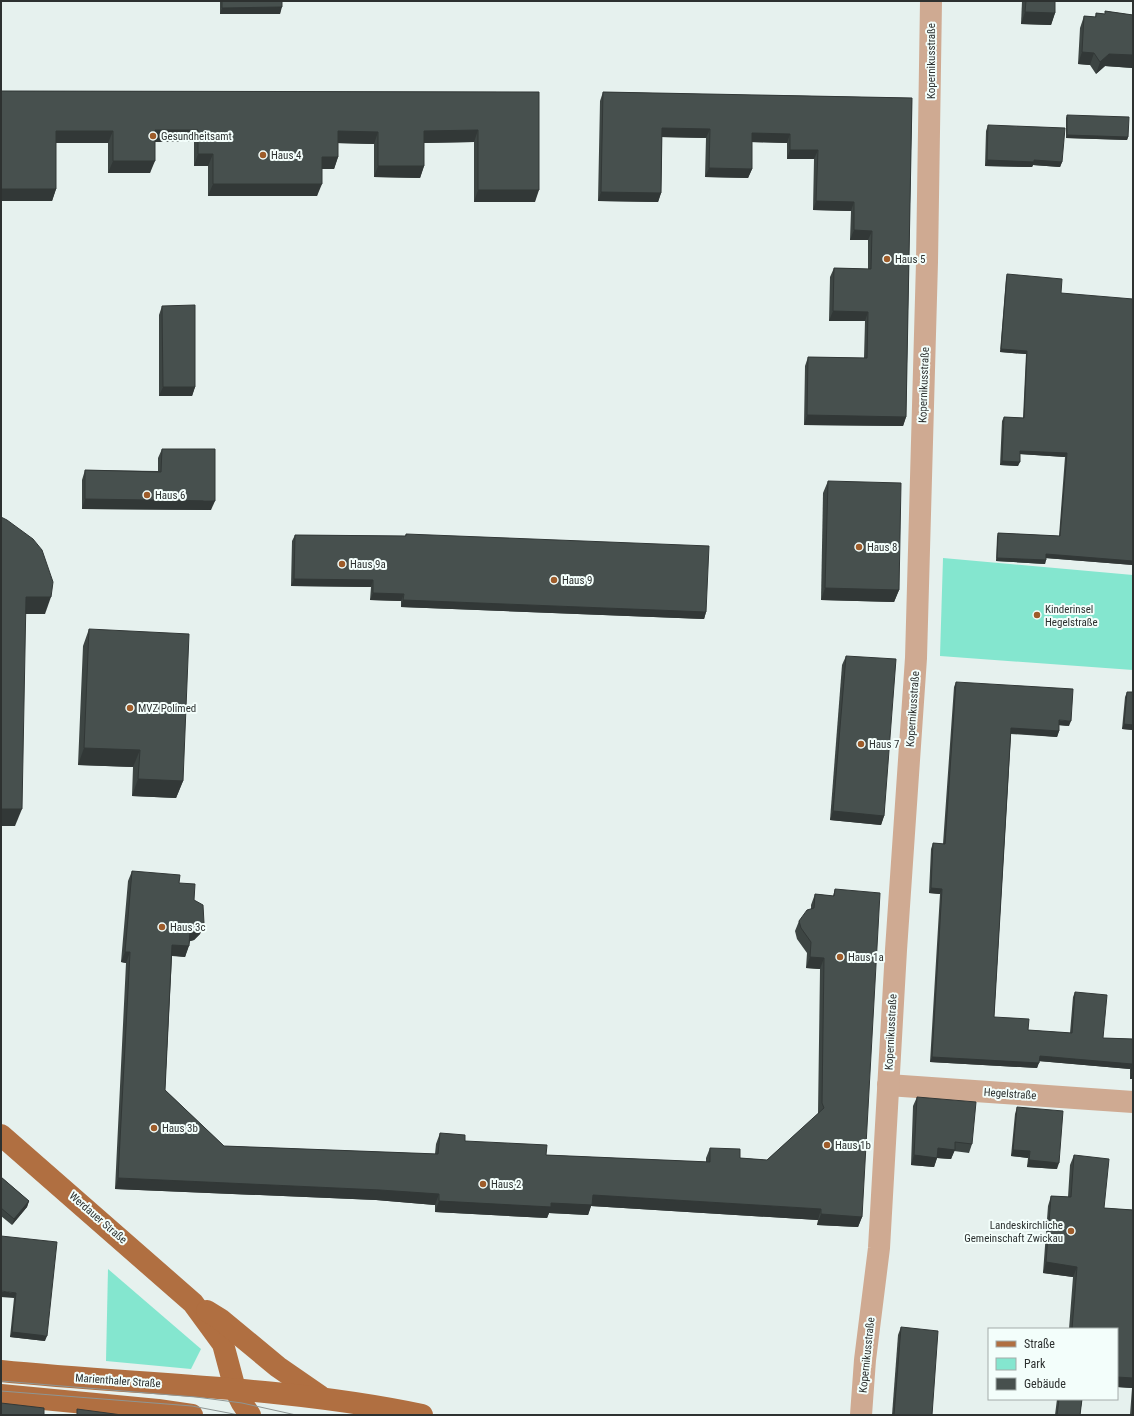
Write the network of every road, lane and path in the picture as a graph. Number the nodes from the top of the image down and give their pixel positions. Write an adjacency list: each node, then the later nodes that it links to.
1 (931, 1): 2 (street, Kopernikusstraße)
2 (888, 1086): 3 (street, Hegelstraße); 13 (street, Kopernikusstraße)
3 (1133, 1102)
4 (1, 1135): 5 (main road, Werdauer Straße)
5 (193, 1303): 7 (main road, Werdauer Straße); 9 (main road, Werdauer Straße)
6 (1, 1371): 7 (main road, Marienthaler Straße)
7 (235, 1389): 9 (main road, Werdauer Straße); 11 (main road, Werdauer Straße)
8 (1, 1395): 10 (main road)
9 (324, 1399): 12 (main road, Werdauer Straße)
10 (192, 1415)
11 (250, 1415)
12 (422, 1415)
13 (861, 1415)

